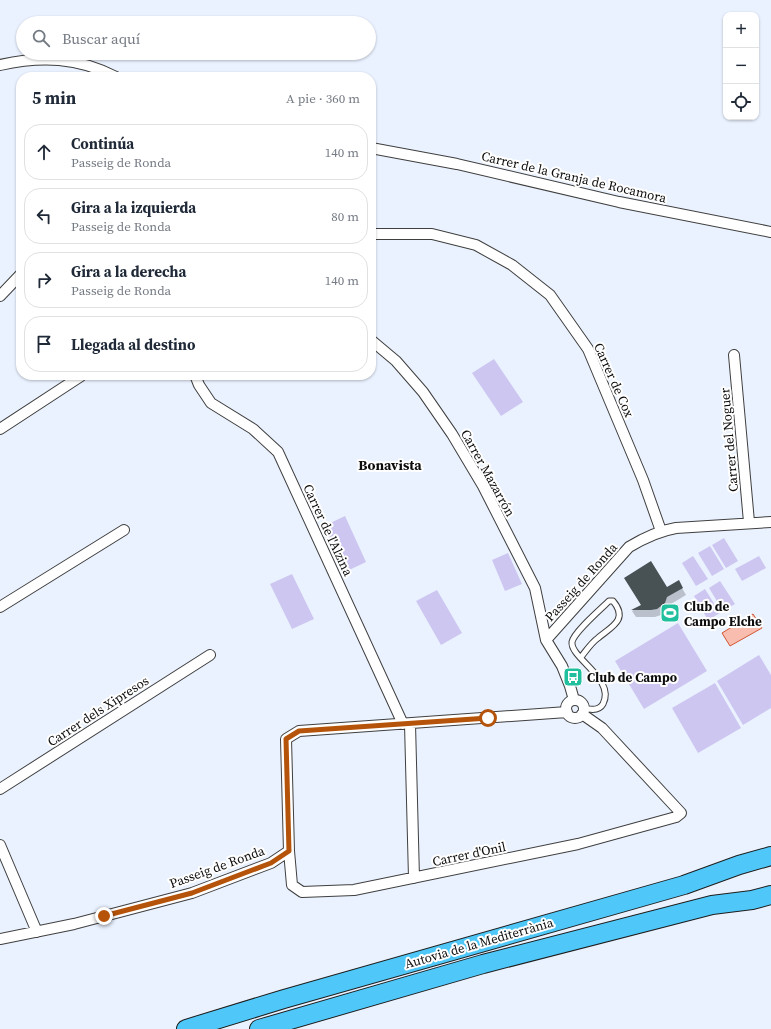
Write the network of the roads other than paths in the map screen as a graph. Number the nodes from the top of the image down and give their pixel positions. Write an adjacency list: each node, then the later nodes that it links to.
1 (36, 60): 3 (street)
2 (63, 60): 4 (street)
3 (0, 65)
4 (104, 72)
5 (376, 149): 6 (street, Carrer de la Granja de Rocamora)
6 (771, 232)
7 (376, 233): 18 (street, Carrer de Cox)
8 (16, 279): 9 (street)
9 (0, 296)
10 (376, 344): 20 (street, Carrer Mazarrón)
11 (734, 355): 15 (street, Carrer del Noguer)
12 (75, 380): 14 (street)
13 (198, 380): 26 (street, Carrer de l'Alzina)
14 (0, 429)
15 (749, 522): 16 (street, Passeig de Ronda); 18 (street, Passeig de Ronda)
16 (771, 522)
17 (124, 530): 19 (street)
18 (661, 531): 20 (street, Passeig de Ronda)
19 (0, 607)
20 (546, 640): 23 (street, Passeig de Ronda)
21 (210, 655): 27 (street, Carrer dels Xipresos)
22 (581, 657): 22 (lane); 24 (lane)
23 (574, 700): 24 (street); 25 (street)
24 (583, 711): 25 (street); 32 (street, Carrer d'Onil)
25 (567, 712): 26 (street)
26 (406, 724): 29 (street); 32 (street, Carrer de l'Alzina)
27 (0, 789)
28 (0, 845): 37 (street)
29 (289, 851): 32 (street, Carrer d'Onil); 37 (street, Passeig de Ronda)
30 (771, 856): 33 (highway, Autovia de la Mediterrània)
31 (771, 868): 33 (highway)
32 (414, 878)
33 (684, 885): 39 (highway, Autovia de la Mediterrània)
34 (771, 886): 36 (highway)
35 (771, 895): 36 (highway, Autovia de la Mediterrània)
36 (712, 905): 40 (highway, Autovia de la Mediterrània)
37 (37, 932): 38 (street, Passeig de Ronda)
38 (0, 939)
39 (186, 1029)
40 (259, 1029)

